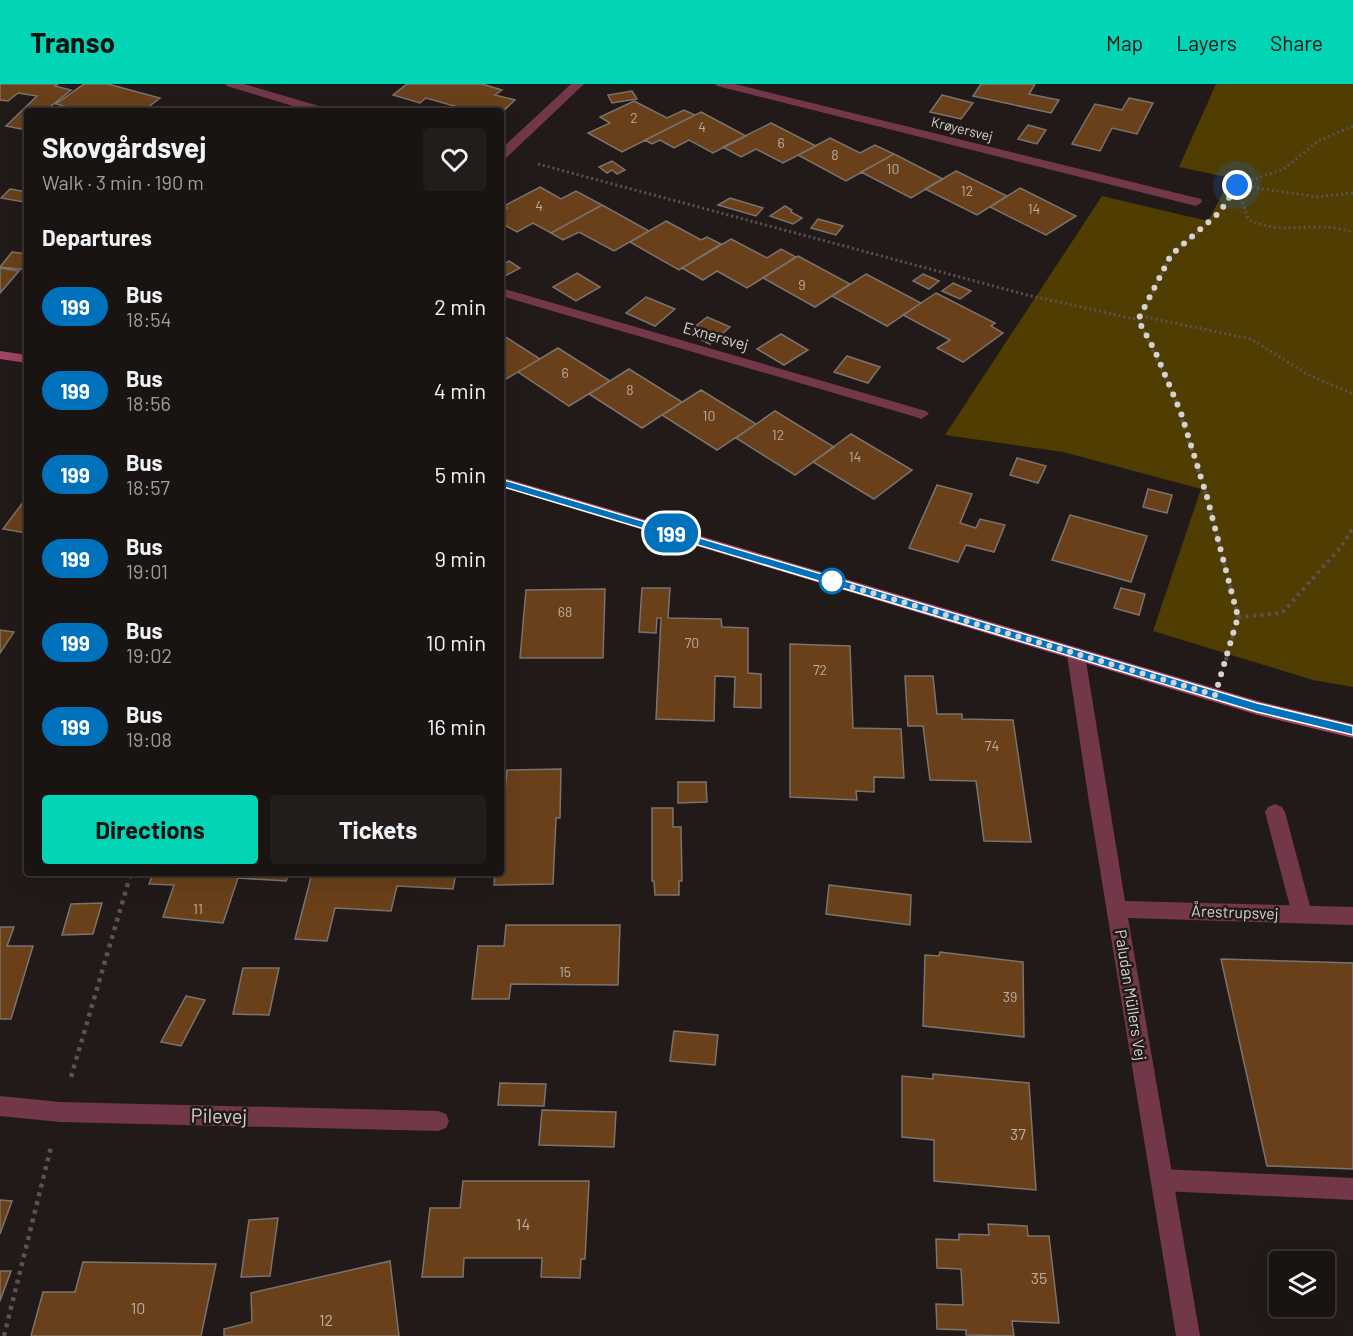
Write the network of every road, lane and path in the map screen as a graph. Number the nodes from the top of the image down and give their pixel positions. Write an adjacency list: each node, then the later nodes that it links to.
1 (231, 84): 4 (street)
2 (578, 84): 6 (street)
3 (721, 84): 10 (street, Krøyersvej)
4 (312, 108)
5 (1353, 126): 8 (path)
6 (504, 153)
7 (536, 163): 15 (path)
8 (1237, 185): 9 (path); 11 (path); 13 (path)
9 (1353, 194)
10 (1196, 202)
11 (1226, 203)
12 (1203, 227): 15 (path)
13 (1353, 232)
14 (504, 293): 19 (street, Exnersvej)
15 (1140, 318): 18 (path); 22 (path)
16 (0, 355): 17 (street)
17 (24, 359)
18 (1353, 394)
19 (921, 414)
20 (504, 483): 23 (street)
21 (1353, 528): 22 (path)
22 (1238, 617): 24 (path)
23 (1076, 655): 24 (street); 27 (street, Paludan Müllers Vej)
24 (1215, 695): 25 (street)
25 (1353, 731)
26 (1275, 812): 28 (street)
27 (1117, 909): 28 (street, Årestrupsvej); 32 (street, Paludan Müllers Vej)
28 (1302, 914): 29 (street, Årestrupsvej)
29 (1353, 916)
30 (0, 1106): 31 (street, Pilevej)
31 (438, 1121)
32 (1162, 1180): 33 (street); 34 (street, Paludan Müllers Vej)
33 (1353, 1189)
34 (1188, 1336)

